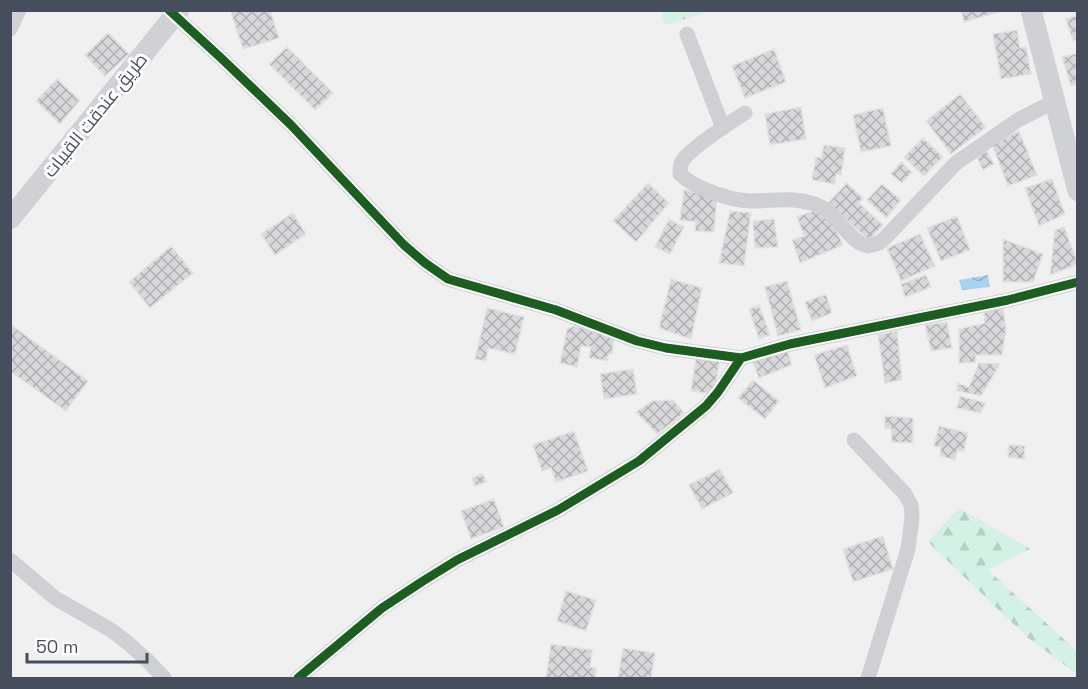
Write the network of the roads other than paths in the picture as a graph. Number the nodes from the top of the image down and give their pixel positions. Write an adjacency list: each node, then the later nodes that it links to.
1 (19, 10): 4 (street)
2 (1031, 10): 6 (main road)
3 (174, 12): 10 (main road, طريق عندقت القبيات); 12 (street)
4 (10, 29)
5 (687, 34): 8 (street)
6 (1055, 101): 8 (street); 9 (main road)
7 (745, 113): 8 (street)
8 (723, 128)
9 (1077, 191)
10 (10, 219)
11 (1077, 282): 12 (street)
12 (741, 358): 16 (street)
13 (854, 440): 17 (street)
14 (10, 560): 15 (street)
15 (164, 678)
16 (298, 678)
17 (868, 678)

